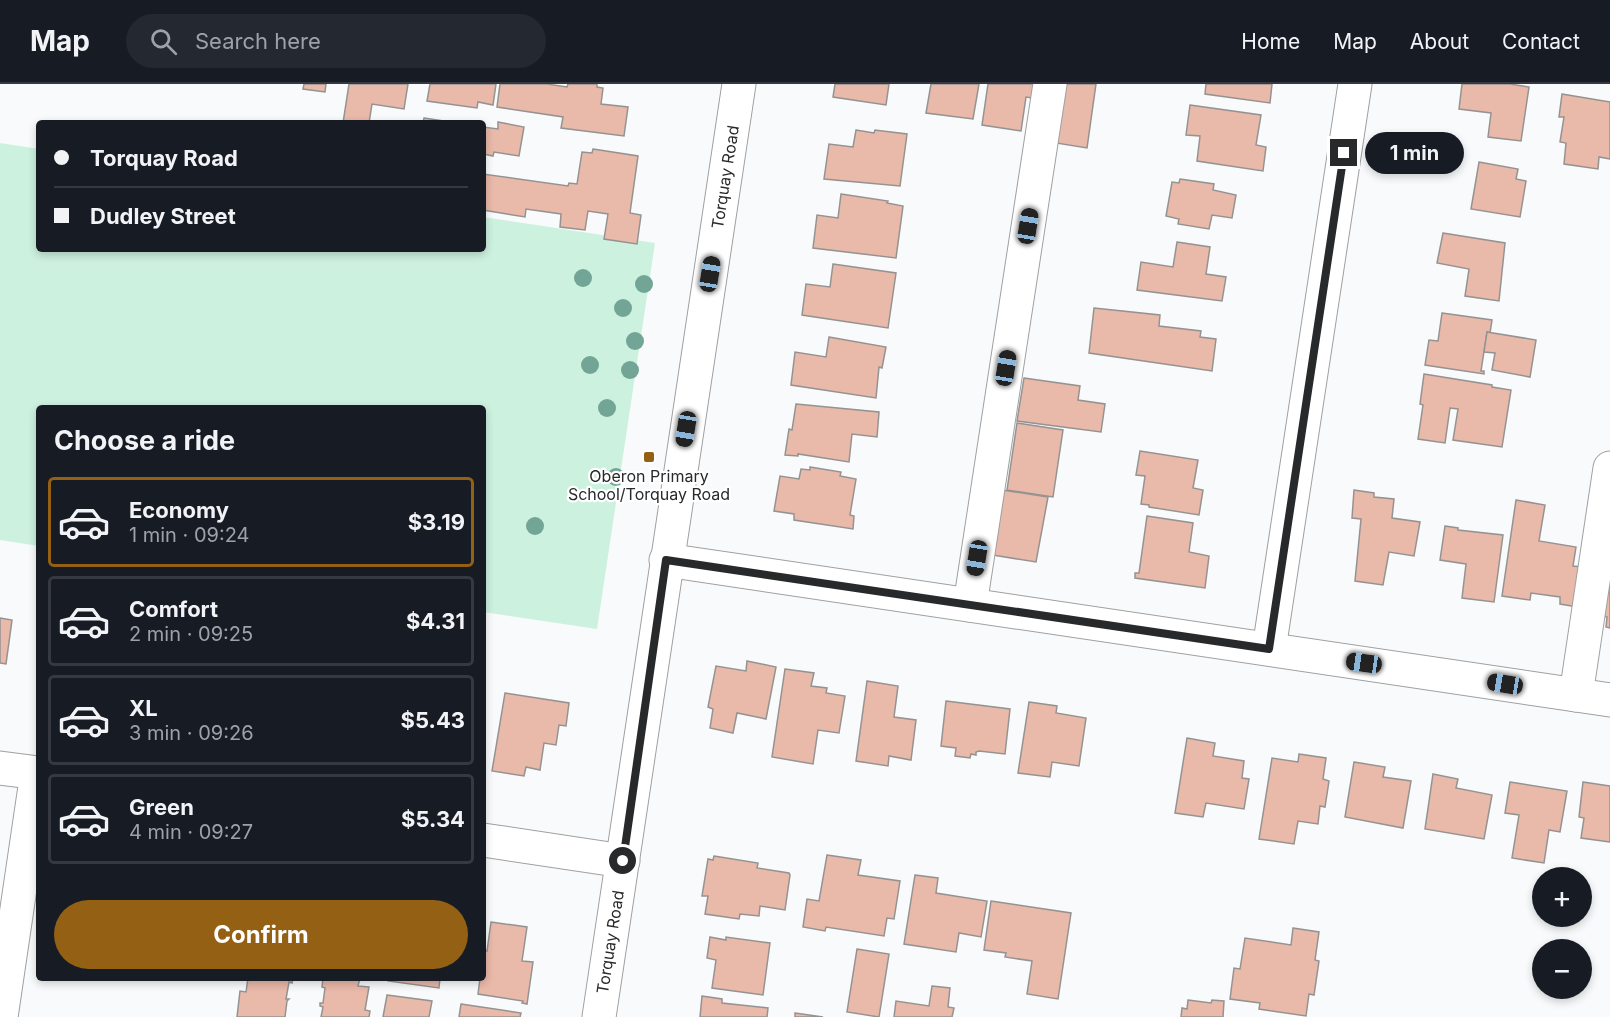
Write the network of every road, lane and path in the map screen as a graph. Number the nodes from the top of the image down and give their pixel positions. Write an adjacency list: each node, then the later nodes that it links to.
1 (739, 84): 5 (street, Torquay Road)
2 (1050, 84): 6 (street)
3 (1354, 84): 7 (street)
4 (1610, 468): 8 (street)
5 (666, 560): 6 (street); 14 (street, Torquay Road)
6 (970, 605): 7 (street)
7 (1269, 649): 8 (street)
8 (1576, 695): 9 (street)
9 (1610, 700)
10 (0, 768): 11 (street)
11 (36, 773)
12 (36, 787): 15 (street)
13 (486, 840): 14 (street)
14 (623, 861): 16 (street, Torquay Road)
15 (2, 1017)
16 (598, 1017)

